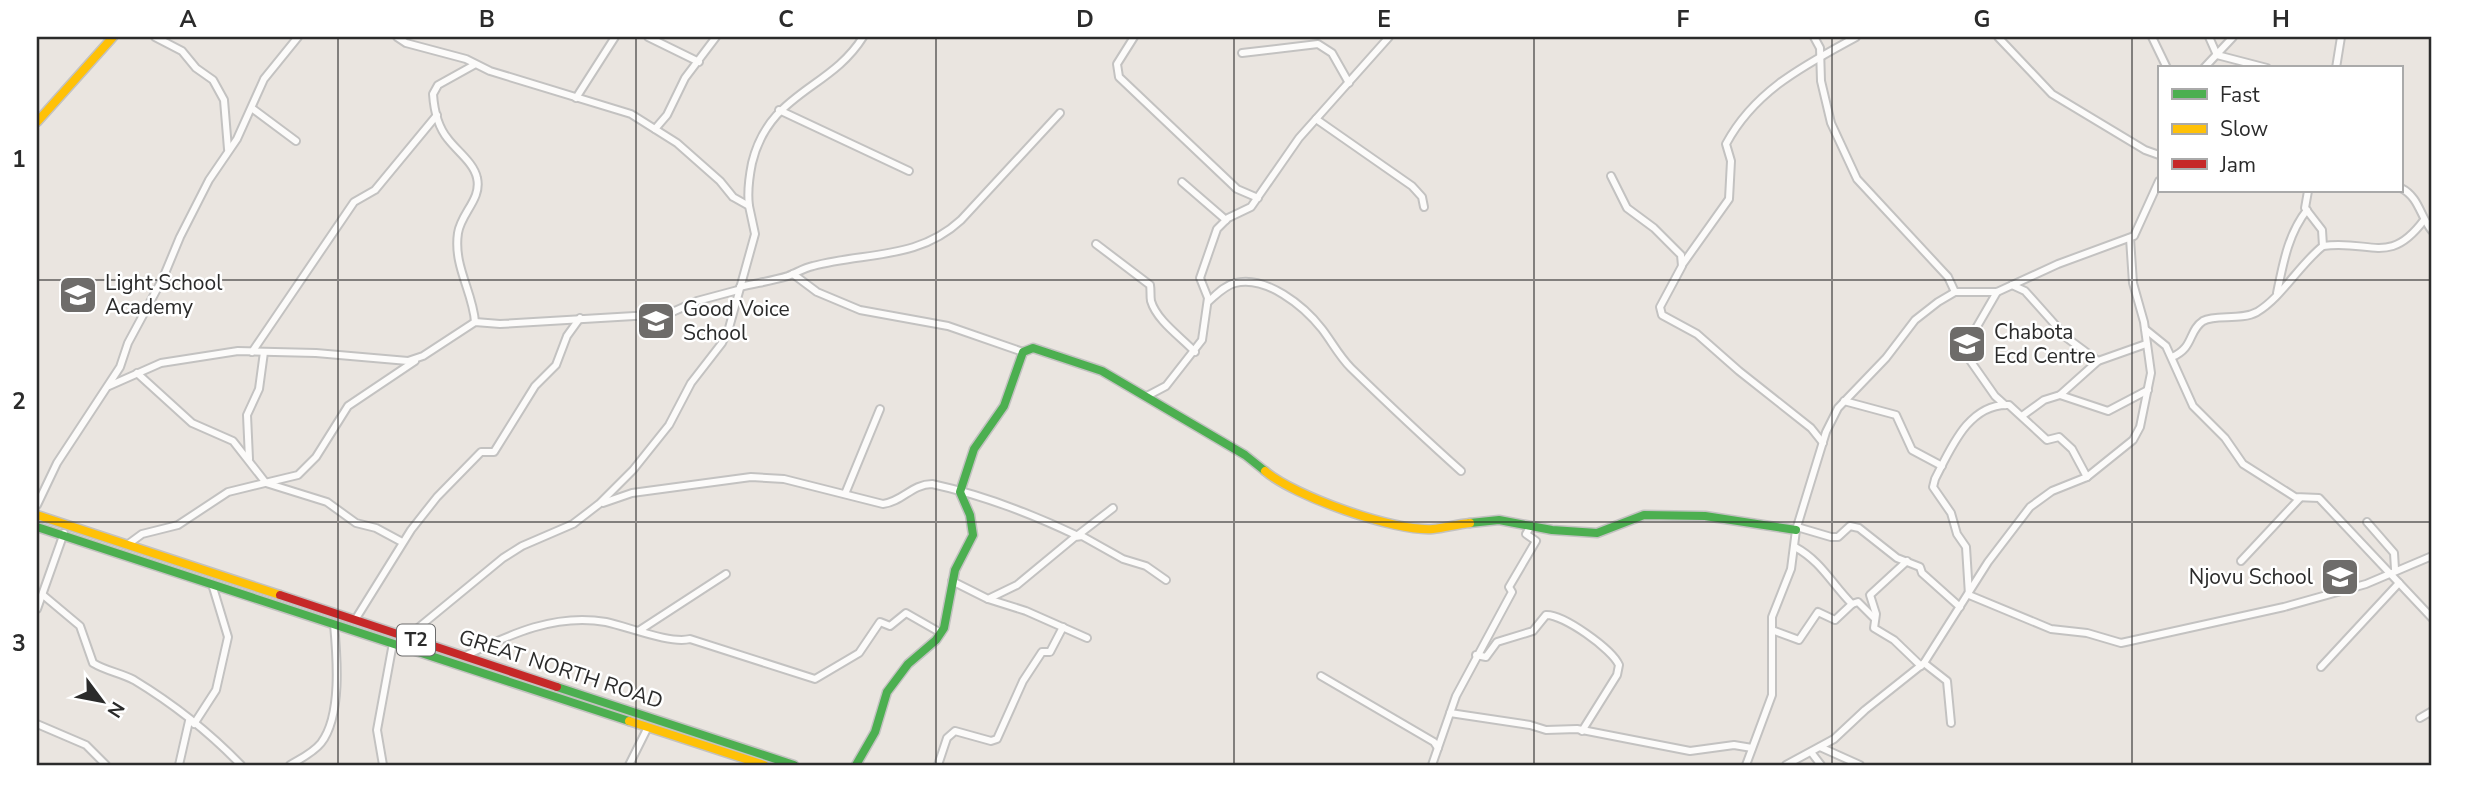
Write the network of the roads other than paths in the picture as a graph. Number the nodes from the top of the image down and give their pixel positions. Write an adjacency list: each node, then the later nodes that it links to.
1 (113, 37): 35 (main road)
2 (155, 37): 39 (street)
3 (298, 37): 29 (street)
4 (397, 37): 22 (street)
5 (615, 37): 28 (street)
6 (648, 37): 21 (street)
7 (716, 37): 21 (street)
8 (863, 37): 30 (street)
9 (1134, 37): 47 (street)
10 (1389, 37): 27 (street)
11 (1814, 37): 20 (street)
12 (1856, 37): 20 (street)
13 (1998, 37): 40 (street)
14 (2152, 37): 23 (street)
15 (2208, 37): 19 (street)
16 (2233, 37): 19 (street)
17 (2341, 37): 26 (street)
18 (1241, 53): 27 (street)
19 (2217, 55): 24 (street); 25 (street)
20 (1818, 56): 57 (street); 61 (street)
21 (699, 62): 34 (street)
22 (474, 65): 28 (street); 32 (street)
23 (2166, 66)
24 (2206, 66)
25 (2259, 66)
26 (2336, 66)
27 (1349, 83): 33 (street)
28 (576, 98): 36 (street)
29 (253, 109): 38 (street); 39 (street)
30 (779, 110): 41 (street); 48 (street)
31 (1060, 113): 58 (street)
32 (437, 115): 66 (street); 69 (street)
33 (1316, 119): 47 (street); 49 (street)
34 (663, 120): 36 (street); 37 (street)
35 (37, 122)
36 (655, 129): 37 (street)
37 (669, 138): 48 (street)
38 (296, 141)
39 (228, 149): 77 (street)
40 (2158, 155)
41 (909, 171)
42 (1611, 176): 57 (street)
43 (1181, 182): 51 (street)
44 (2158, 183): 54 (street)
45 (2402, 189): 52 (street)
46 (2308, 192): 50 (street)
47 (1258, 198): 51 (street)
48 (749, 206): 60 (street)
49 (1424, 207)
50 (2307, 210): 56 (street); 63 (street)
51 (1226, 220): 64 (street)
52 (2424, 220): 53 (street); 56 (street)
53 (2432, 231)
54 (2130, 238): 59 (street); 67 (street)
55 (1096, 244): 72 (street)
56 (2323, 246): 63 (street)
57 (1682, 266): 85 (street)
58 (793, 274): 60 (street); 71 (street)
59 (2012, 285): 62 (street); 75 (street)
60 (739, 289): 65 (street); 94 (street)
61 (1955, 292): 62 (street); 81 (street)
62 (1997, 292): 82 (street)
63 (2277, 293): 73 (street)
64 (1208, 301): 72 (street); 88 (street)
65 (580, 318): 66 (street); 105 (street)
66 (474, 322): 74 (street)
67 (2145, 329): 68 (street); 73 (street)
68 (2146, 345): 75 (street); 78 (street)
69 (252, 352): 70 (street); 76 (street)
70 (264, 352): 74 (street); 86 (street)
71 (1023, 352): 80 (main road); 91 (main road)
72 (1195, 352): 80 (street)
73 (2172, 357): 93 (street)
74 (416, 359): 90 (street)
75 (2098, 361): 79 (street)
76 (137, 373): 77 (street); 86 (street)
77 (109, 386): 95 (street)
78 (2148, 390): 79 (street); 89 (street)
79 (2060, 395): 84 (street)
80 (1147, 396): 100 (main road)
81 (1844, 401): 85 (street); 87 (street)
82 (2006, 405): 84 (street); 87 (street)
83 (880, 409): 92 (street)
84 (2022, 416): 89 (street)
85 (1824, 443): 102 (street)
86 (249, 459): 90 (street)
87 (1942, 466): 118 (street)
88 (1461, 471)
89 (2087, 477): 118 (street)
90 (266, 483): 105 (street); 106 (street)
91 (960, 492): 92 (street); 103 (street); 114 (main road)
92 (845, 495): 94 (street)
93 (2300, 498): 110 (street); 111 (street)
94 (599, 504): 132 (street)
95 (37, 505)
96 (1112, 508): 103 (street)
97 (37, 515): 99 (main road, GREAT NORTH ROAD / T2)
98 (2367, 522): 111 (street)
99 (67, 525): 104 (street); 106 (main road, GREAT NORTH ROAD / T2)
100 (1531, 526): 102 (main road); 135 (street)
101 (37, 527): 104 (main road, GREAT NORTH ROAD / T2)
102 (1796, 528): 107 (street); 109 (street)
103 (1078, 535): 113 (street); 119 (street)
104 (63, 536): 116 (main road, GREAT NORTH ROAD / T2); 117 (street)
105 (402, 542): 125 (street)
106 (127, 545): 125 (main road, GREAT NORTH ROAD / T2)
107 (1795, 547): 120 (street); 129 (street)
108 (2432, 556): 111 (street)
109 (1907, 561): 121 (street); 124 (street)
110 (2241, 561)
111 (2393, 572): 115 (street); 118 (street)
112 (726, 574): 128 (street)
113 (1167, 580)
114 (952, 581): 119 (street); 130 (main road)
115 (2399, 583): 123 (street); 138 (street)
116 (212, 584): 126 (main road, GREAT NORTH ROAD / T2); 143 (street)
117 (43, 595): 122 (street); 143 (street)
118 (1969, 595): 121 (street)
119 (988, 599): 127 (street)
120 (1852, 604): 124 (street); 129 (street)
121 (1960, 607): 137 (street)
122 (37, 609)
123 (2432, 618)
124 (1875, 619): 137 (street)
125 (355, 620): 131 (main road, GREAT NORTH ROAD / T2)
126 (334, 624): 134 (main road, GREAT NORTH ROAD / T2); 155 (street)
127 (1063, 627): 133 (street); 161 (street)
128 (640, 630): 130 (street); 136 (street)
129 (1772, 630): 150 (street)
130 (942, 633): 160 (main road)
131 (397, 634): 132 (main road, GREAT NORTH ROAD / T2); 134 (street)
132 (407, 637): 136 (main road, GREAT NORTH ROAD / T2)
133 (1087, 638)
134 (393, 644): 146 (main road, GREAT NORTH ROAD / T2); 156 (street)
135 (1476, 655): 141 (street); 147 (street)
136 (465, 656): 159 (main road, GREAT NORTH ROAD / T2)
137 (1923, 665): 144 (street); 148 (street)
138 (2321, 667)
139 (1321, 676): 149 (street)
140 (2432, 711): 142 (street)
141 (1450, 713): 147 (street); 149 (street)
142 (2420, 718)
143 (191, 722): 153 (street); 154 (street)
144 (1951, 723)
145 (37, 724): 152 (street)
146 (648, 727): 157 (street); 158 (main road, GREAT NORTH ROAD / T2)
147 (1582, 731): 150 (street)
148 (1820, 747): 151 (street); 166 (street)
149 (1438, 748): 162 (street)
150 (1752, 748): 163 (street)
151 (1811, 752): 164 (street); 165 (street)
152 (106, 765)
153 (179, 765)
154 (241, 765)
155 (290, 765)
156 (383, 765)
157 (629, 765)
158 (764, 765)
159 (794, 765)
160 (856, 765)
161 (938, 765)
162 (1432, 765)
163 (1746, 765)
164 (1786, 765)
165 (1821, 765)
166 (1860, 765)

